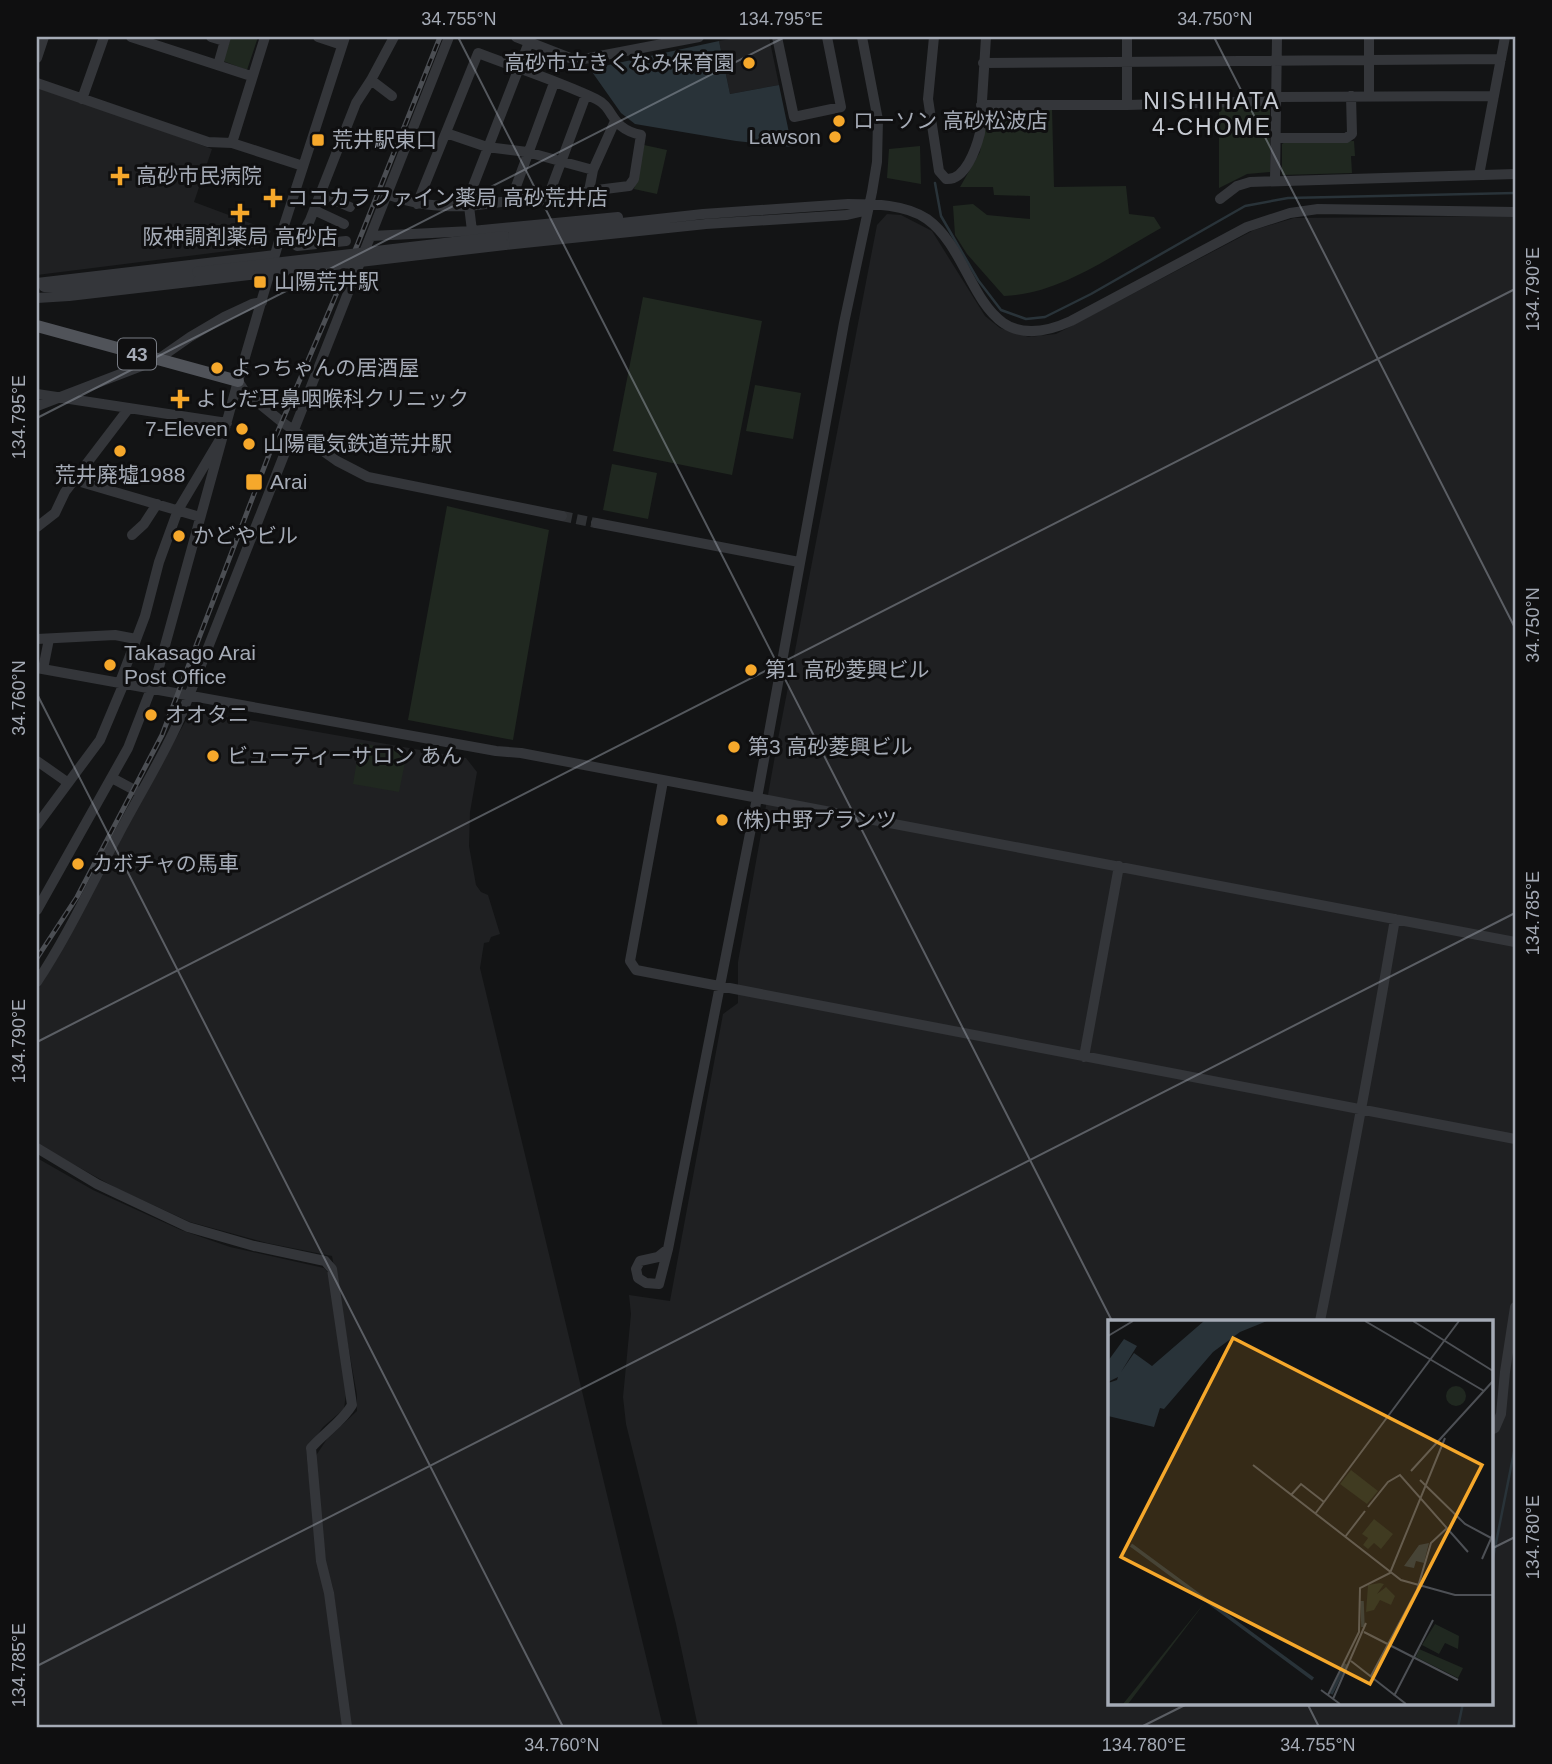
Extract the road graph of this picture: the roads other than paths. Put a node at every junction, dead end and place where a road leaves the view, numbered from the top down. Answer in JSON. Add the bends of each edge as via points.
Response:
{"nodes":[{"id":1,"x":44,"y":37,"type":"edge"},
{"id":2,"x":104,"y":37,"type":"edge"},
{"id":3,"x":131,"y":37,"type":"edge"},
{"id":4,"x":211,"y":37,"type":"edge"},
{"id":5,"x":265,"y":37,"type":"edge"},
{"id":6,"x":318,"y":37,"type":"edge"},
{"id":7,"x":394,"y":37,"type":"edge"},
{"id":8,"x":449,"y":37,"type":"edge"},
{"id":9,"x":516,"y":37,"type":"edge"},
{"id":10,"x":699,"y":37,"type":"edge"},
{"id":11,"x":777,"y":37,"type":"edge"},
{"id":12,"x":827,"y":37,"type":"edge"},
{"id":13,"x":862,"y":37,"type":"edge"},
{"id":14,"x":934,"y":37,"type":"edge"},
{"id":15,"x":986,"y":37,"type":"edge"},
{"id":16,"x":1127,"y":37,"type":"edge"},
{"id":17,"x":1277,"y":37,"type":"edge"},
{"id":18,"x":1369,"y":37,"type":"edge"},
{"id":19,"x":1505,"y":37,"type":"edge"},
{"id":20,"x":225,"y":39,"type":"edge"},
{"id":21,"x":344,"y":41,"type":"edge"},
{"id":22,"x":529,"y":42,"type":"junction"},
{"id":23,"x":37,"y":58,"type":"edge"},
{"id":24,"x":1369,"y":58,"type":"junction"},
{"id":25,"x":1277,"y":59,"type":"junction"},
{"id":26,"x":1501,"y":59,"type":"junction"},
{"id":27,"x":983,"y":63,"type":"junction"},
{"id":28,"x":1127,"y":63,"type":"junction"},
{"id":29,"x":218,"y":65,"type":"junction"},
{"id":30,"x":519,"y":69,"type":"junction"},
{"id":31,"x":251,"y":76,"type":"junction"},
{"id":32,"x":371,"y":80,"type":"junction"},
{"id":33,"x":37,"y":83,"type":"edge"},
{"id":34,"x":554,"y":83,"type":"junction"},
{"id":35,"x":586,"y":95,"type":"junction"},
{"id":36,"x":1369,"y":95,"type":"junction"},
{"id":37,"x":1351,"y":96,"type":"junction"},
{"id":38,"x":1494,"y":96,"type":"junction"},
{"id":39,"x":391,"y":98,"type":"dead end"},
{"id":40,"x":82,"y":99,"type":"junction"},
{"id":41,"x":1276,"y":99,"type":"junction"},
{"id":42,"x":981,"y":105,"type":"junction"},
{"id":43,"x":1127,"y":105,"type":"junction"},
{"id":44,"x":615,"y":121,"type":"junction"},
{"id":45,"x":446,"y":133,"type":"junction"},
{"id":46,"x":1276,"y":138,"type":"junction"},
{"id":47,"x":232,"y":143,"type":"junction"},
{"id":48,"x":487,"y":147,"type":"junction"},
{"id":49,"x":527,"y":152,"type":"junction"},
{"id":50,"x":560,"y":161,"type":"junction"},
{"id":51,"x":303,"y":166,"type":"junction"},
{"id":52,"x":593,"y":170,"type":"junction"},
{"id":53,"x":1515,"y":173,"type":"edge"},
{"id":54,"x":1479,"y":174,"type":"junction"},
{"id":55,"x":1275,"y":180,"type":"junction"},
{"id":56,"x":589,"y":191,"type":"junction"},
{"id":57,"x":320,"y":194,"type":"junction"},
{"id":58,"x":387,"y":194,"type":"junction"},
{"id":59,"x":548,"y":197,"type":"junction"},
{"id":60,"x":1220,"y":199,"type":"dead end"},
{"id":61,"x":510,"y":200,"type":"junction"},
{"id":62,"x":417,"y":204,"type":"junction"},
{"id":63,"x":870,"y":204,"type":"junction"},
{"id":64,"x":469,"y":206,"type":"junction"},
{"id":65,"x":349,"y":207,"type":"dead end"},
{"id":66,"x":314,"y":210,"type":"junction"},
{"id":67,"x":1515,"y":212,"type":"edge"},
{"id":68,"x":703,"y":214,"type":"junction"},
{"id":69,"x":344,"y":224,"type":"dead end"},
{"id":70,"x":472,"y":231,"type":"junction"},
{"id":71,"x":371,"y":236,"type":"junction"},
{"id":72,"x":505,"y":240,"type":"junction"},
{"id":73,"x":279,"y":241,"type":"junction"},
{"id":74,"x":346,"y":242,"type":"dead end"},
{"id":75,"x":293,"y":243,"type":"junction"},
{"id":76,"x":275,"y":255,"type":"junction"},
{"id":77,"x":198,"y":276,"type":"junction"},
{"id":78,"x":37,"y":285,"type":"edge"},
{"id":79,"x":37,"y":298,"type":"edge"},
{"id":80,"x":262,"y":302,"type":"junction"},
{"id":81,"x":37,"y":326,"type":"edge"},
{"id":82,"x":157,"y":360,"type":"junction"},
{"id":83,"x":238,"y":382,"type":"junction"},
{"id":84,"x":37,"y":394,"type":"edge"},
{"id":85,"x":60,"y":397,"type":"junction"},
{"id":86,"x":37,"y":406,"type":"edge"},
{"id":87,"x":129,"y":408,"type":"junction"},
{"id":88,"x":227,"y":423,"type":"junction"},
{"id":89,"x":294,"y":430,"type":"junction"},
{"id":90,"x":224,"y":435,"type":"junction"},
{"id":91,"x":74,"y":480,"type":"junction"},
{"id":92,"x":157,"y":504,"type":"junction"},
{"id":93,"x":178,"y":510,"type":"junction"},
{"id":94,"x":562,"y":516,"type":"tunnel mouth"},
{"id":95,"x":200,"y":517,"type":"junction"},
{"id":96,"x":596,"y":523,"type":"tunnel mouth"},
{"id":97,"x":37,"y":527,"type":"edge"},
{"id":98,"x":132,"y":535,"type":"dead end"},
{"id":99,"x":799,"y":562,"type":"junction"},
{"id":100,"x":37,"y":639,"type":"edge"},
{"id":101,"x":49,"y":639,"type":"junction"},
{"id":102,"x":136,"y":639,"type":"junction"},
{"id":103,"x":40,"y":668,"type":"edge"},
{"id":104,"x":122,"y":683,"type":"junction"},
{"id":105,"x":151,"y":687,"type":"junction"},
{"id":106,"x":189,"y":695,"type":"junction"},
{"id":107,"x":37,"y":761,"type":"edge"},
{"id":108,"x":112,"y":778,"type":"junction"},
{"id":109,"x":663,"y":781,"type":"junction"},
{"id":110,"x":67,"y":782,"type":"junction"},
{"id":111,"x":140,"y":793,"type":"junction"},
{"id":112,"x":757,"y":798,"type":"junction"},
{"id":113,"x":37,"y":825,"type":"edge"},
{"id":114,"x":1119,"y":866,"type":"junction"},
{"id":115,"x":37,"y":910,"type":"edge"},
{"id":116,"x":1395,"y":919,"type":"junction"},
{"id":117,"x":1515,"y":942,"type":"edge"},
{"id":118,"x":37,"y":982,"type":"edge"},
{"id":119,"x":719,"y":986,"type":"junction"},
{"id":120,"x":1084,"y":1057,"type":"junction"},
{"id":121,"x":1362,"y":1109,"type":"junction"},
{"id":122,"x":1515,"y":1139,"type":"edge"},
{"id":123,"x":37,"y":1148,"type":"edge"},
{"id":124,"x":668,"y":1249,"type":"junction"},
{"id":125,"x":1515,"y":1307,"type":"edge"},
{"id":126,"x":1320,"y":1320,"type":"edge"},
{"id":127,"x":1492,"y":1430,"type":"edge"},
{"id":128,"x":347,"y":1727,"type":"edge"}],
"edges":[{"from":1,"to":23,"type":"street"},
{"from":2,"to":40,"type":"street"},
{"from":3,"to":29,"type":"street"},
{"from":4,"to":20,"type":"street"},
{"from":5,"to":31,"type":"street"},
{"from":6,"to":21,"type":"street"},
{"from":7,"to":32,"type":"street"},
{"from":8,"to":58,"type":"street"},
{"from":9,"to":22,"type":"street"},
{"from":10,"to":22,"type":"street","via":[[584,59]]},
{"from":11,"to":12,"type":"street","via":[[794,117],[841,107]]},
{"from":13,"to":63,"type":"street","via":[[878,120]]},
{"from":14,"to":42,"type":"street","via":[[928,99],[939,171],[946,179],[959,176],[977,146]]},
{"from":15,"to":27,"type":"street"},
{"from":16,"to":28,"type":"street"},
{"from":17,"to":25,"type":"street"},
{"from":18,"to":24,"type":"street"},
{"from":19,"to":26,"type":"street"},
{"from":20,"to":29,"type":"street"},
{"from":21,"to":51,"type":"street"},
{"from":22,"to":30,"type":"street"},
{"from":24,"to":25,"type":"street"},
{"from":24,"to":26,"type":"street"},
{"from":24,"to":36,"type":"street"},
{"from":25,"to":28,"type":"street"},
{"from":25,"to":41,"type":"street"},
{"from":26,"to":38,"type":"street"},
{"from":27,"to":28,"type":"street"},
{"from":27,"to":42,"type":"street"},
{"from":28,"to":43,"type":"street"},
{"from":29,"to":31,"type":"street"},
{"from":30,"to":34,"type":"street"},
{"from":30,"to":45,"type":"street","via":[[478,53]]},
{"from":30,"to":48,"type":"street"},
{"from":31,"to":47,"type":"street"},
{"from":32,"to":39,"type":"street"},
{"from":32,"to":57,"type":"street","via":[[355,103]]},
{"from":33,"to":40,"type":"street"},
{"from":34,"to":35,"type":"street"},
{"from":34,"to":49,"type":"street"},
{"from":35,"to":44,"type":"street","via":[[600,101]]},
{"from":35,"to":50,"type":"street"},
{"from":36,"to":37,"type":"street"},
{"from":36,"to":38,"type":"street"},
{"from":37,"to":41,"type":"street"},
{"from":37,"to":46,"type":"street","via":[[1352,134],[1346,138]]},
{"from":38,"to":54,"type":"street"},
{"from":40,"to":47,"type":"street","via":[[208,142]]},
{"from":41,"to":43,"type":"street"},
{"from":41,"to":46,"type":"street"},
{"from":42,"to":43,"type":"street"},
{"from":44,"to":52,"type":"street"},
{"from":44,"to":56,"type":"street","via":[[641,135],[634,179],[629,186]]},
{"from":45,"to":48,"type":"street"},
{"from":45,"to":62,"type":"street"},
{"from":46,"to":55,"type":"street"},
{"from":47,"to":51,"type":"street"},
{"from":48,"to":49,"type":"street"},
{"from":48,"to":64,"type":"street"},
{"from":49,"to":50,"type":"street"},
{"from":49,"to":61,"type":"street"},
{"from":50,"to":52,"type":"street"},
{"from":50,"to":59,"type":"street"},
{"from":51,"to":73,"type":"street"},
{"from":52,"to":56,"type":"street"},
{"from":53,"to":54,"type":"street"},
{"from":54,"to":55,"type":"street"},
{"from":55,"to":60,"type":"street","via":[[1237,186]]},
{"from":56,"to":59,"type":"street"},
{"from":57,"to":65,"type":"street"},
{"from":57,"to":66,"type":"street"},
{"from":58,"to":62,"type":"street"},
{"from":58,"to":71,"type":"street"},
{"from":59,"to":61,"type":"street"},
{"from":61,"to":64,"type":"street"},
{"from":62,"to":64,"type":"street"},
{"from":63,"to":67,"type":"street","via":[[905,209],[929,220],[940,230],[991,313],[1008,325],[1031,330],[1058,327],[1247,227],[1290,213],[1318,209]]},
{"from":63,"to":68,"type":"street"},
{"from":63,"to":72,"type":"street","via":[[847,215]]},
{"from":63,"to":99,"type":"street"},
{"from":64,"to":70,"type":"street"},
{"from":66,"to":69,"type":"street"},
{"from":66,"to":75,"type":"street","via":[[300,239]]},
{"from":68,"to":70,"type":"street","via":[[682,211]]},
{"from":68,"to":72,"type":"street"},
{"from":70,"to":71,"type":"street"},
{"from":71,"to":89,"type":"street"},
{"from":72,"to":77,"type":"street","bridge":true},
{"from":73,"to":75,"type":"street"},
{"from":73,"to":76,"type":"street"},
{"from":74,"to":75,"type":"street"},
{"from":76,"to":78,"type":"street"},
{"from":76,"to":80,"type":"street"},
{"from":77,"to":78,"type":"street","via":[[66,287]]},
{"from":77,"to":79,"type":"street"},
{"from":80,"to":82,"type":"street","via":[[223,317]]},
{"from":80,"to":83,"type":"street"},
{"from":81,"to":82,"type":"main road","number":"43"},
{"from":82,"to":83,"type":"main road","number":"43"},
{"from":82,"to":85,"type":"street"},
{"from":83,"to":88,"type":"street"},
{"from":83,"to":89,"type":"street"},
{"from":84,"to":85,"type":"street"},
{"from":85,"to":86,"type":"street"},
{"from":85,"to":87,"type":"street"},
{"from":87,"to":88,"type":"street"},
{"from":87,"to":91,"type":"street"},
{"from":88,"to":90,"type":"street"},
{"from":89,"to":94,"type":"street","via":[[368,477]]},
{"from":89,"to":106,"type":"street"},
{"from":90,"to":93,"type":"street"},
{"from":90,"to":95,"type":"street"},
{"from":91,"to":92,"type":"street"},
{"from":91,"to":97,"type":"street","via":[[55,513]]},
{"from":92,"to":93,"type":"street"},
{"from":92,"to":98,"type":"street"},
{"from":93,"to":95,"type":"street"},
{"from":93,"to":102,"type":"street"},
{"from":95,"to":105,"type":"street"},
{"from":96,"to":99,"type":"street"},
{"from":99,"to":112,"type":"street"},
{"from":100,"to":101,"type":"street"},
{"from":101,"to":102,"type":"street","via":[[115,635]]},
{"from":101,"to":103,"type":"street"},
{"from":102,"to":104,"type":"street"},
{"from":103,"to":104,"type":"street"},
{"from":104,"to":105,"type":"street"},
{"from":104,"to":110,"type":"street","via":[[100,740]]},
{"from":105,"to":106,"type":"street"},
{"from":105,"to":108,"type":"street"},
{"from":106,"to":109,"type":"street"},
{"from":106,"to":111,"type":"street","via":[[169,744]]},
{"from":107,"to":110,"type":"street"},
{"from":108,"to":111,"type":"street"},
{"from":108,"to":115,"type":"street"},
{"from":109,"to":112,"type":"street"},
{"from":109,"to":119,"type":"street","via":[[630,961],[636,970]]},
{"from":110,"to":113,"type":"street"},
{"from":111,"to":118,"type":"street"},
{"from":112,"to":114,"type":"street"},
{"from":112,"to":119,"type":"street"},
{"from":114,"to":116,"type":"street"},
{"from":114,"to":120,"type":"street"},
{"from":116,"to":117,"type":"street"},
{"from":116,"to":121,"type":"street"},
{"from":119,"to":120,"type":"street"},
{"from":119,"to":124,"type":"street"},
{"from":120,"to":121,"type":"street"},
{"from":121,"to":122,"type":"street"},
{"from":121,"to":126,"type":"street"},
{"from":123,"to":128,"type":"street","via":[[97,1184],[188,1227],[325,1261],[332,1269],[352,1405],[311,1448],[321,1561]]},
{"from":124,"to":124,"type":"street","via":[[660,1284],[639,1278],[636,1269],[640,1261]]},
{"from":125,"to":127,"type":"street","via":[[1501,1414]]}]}
